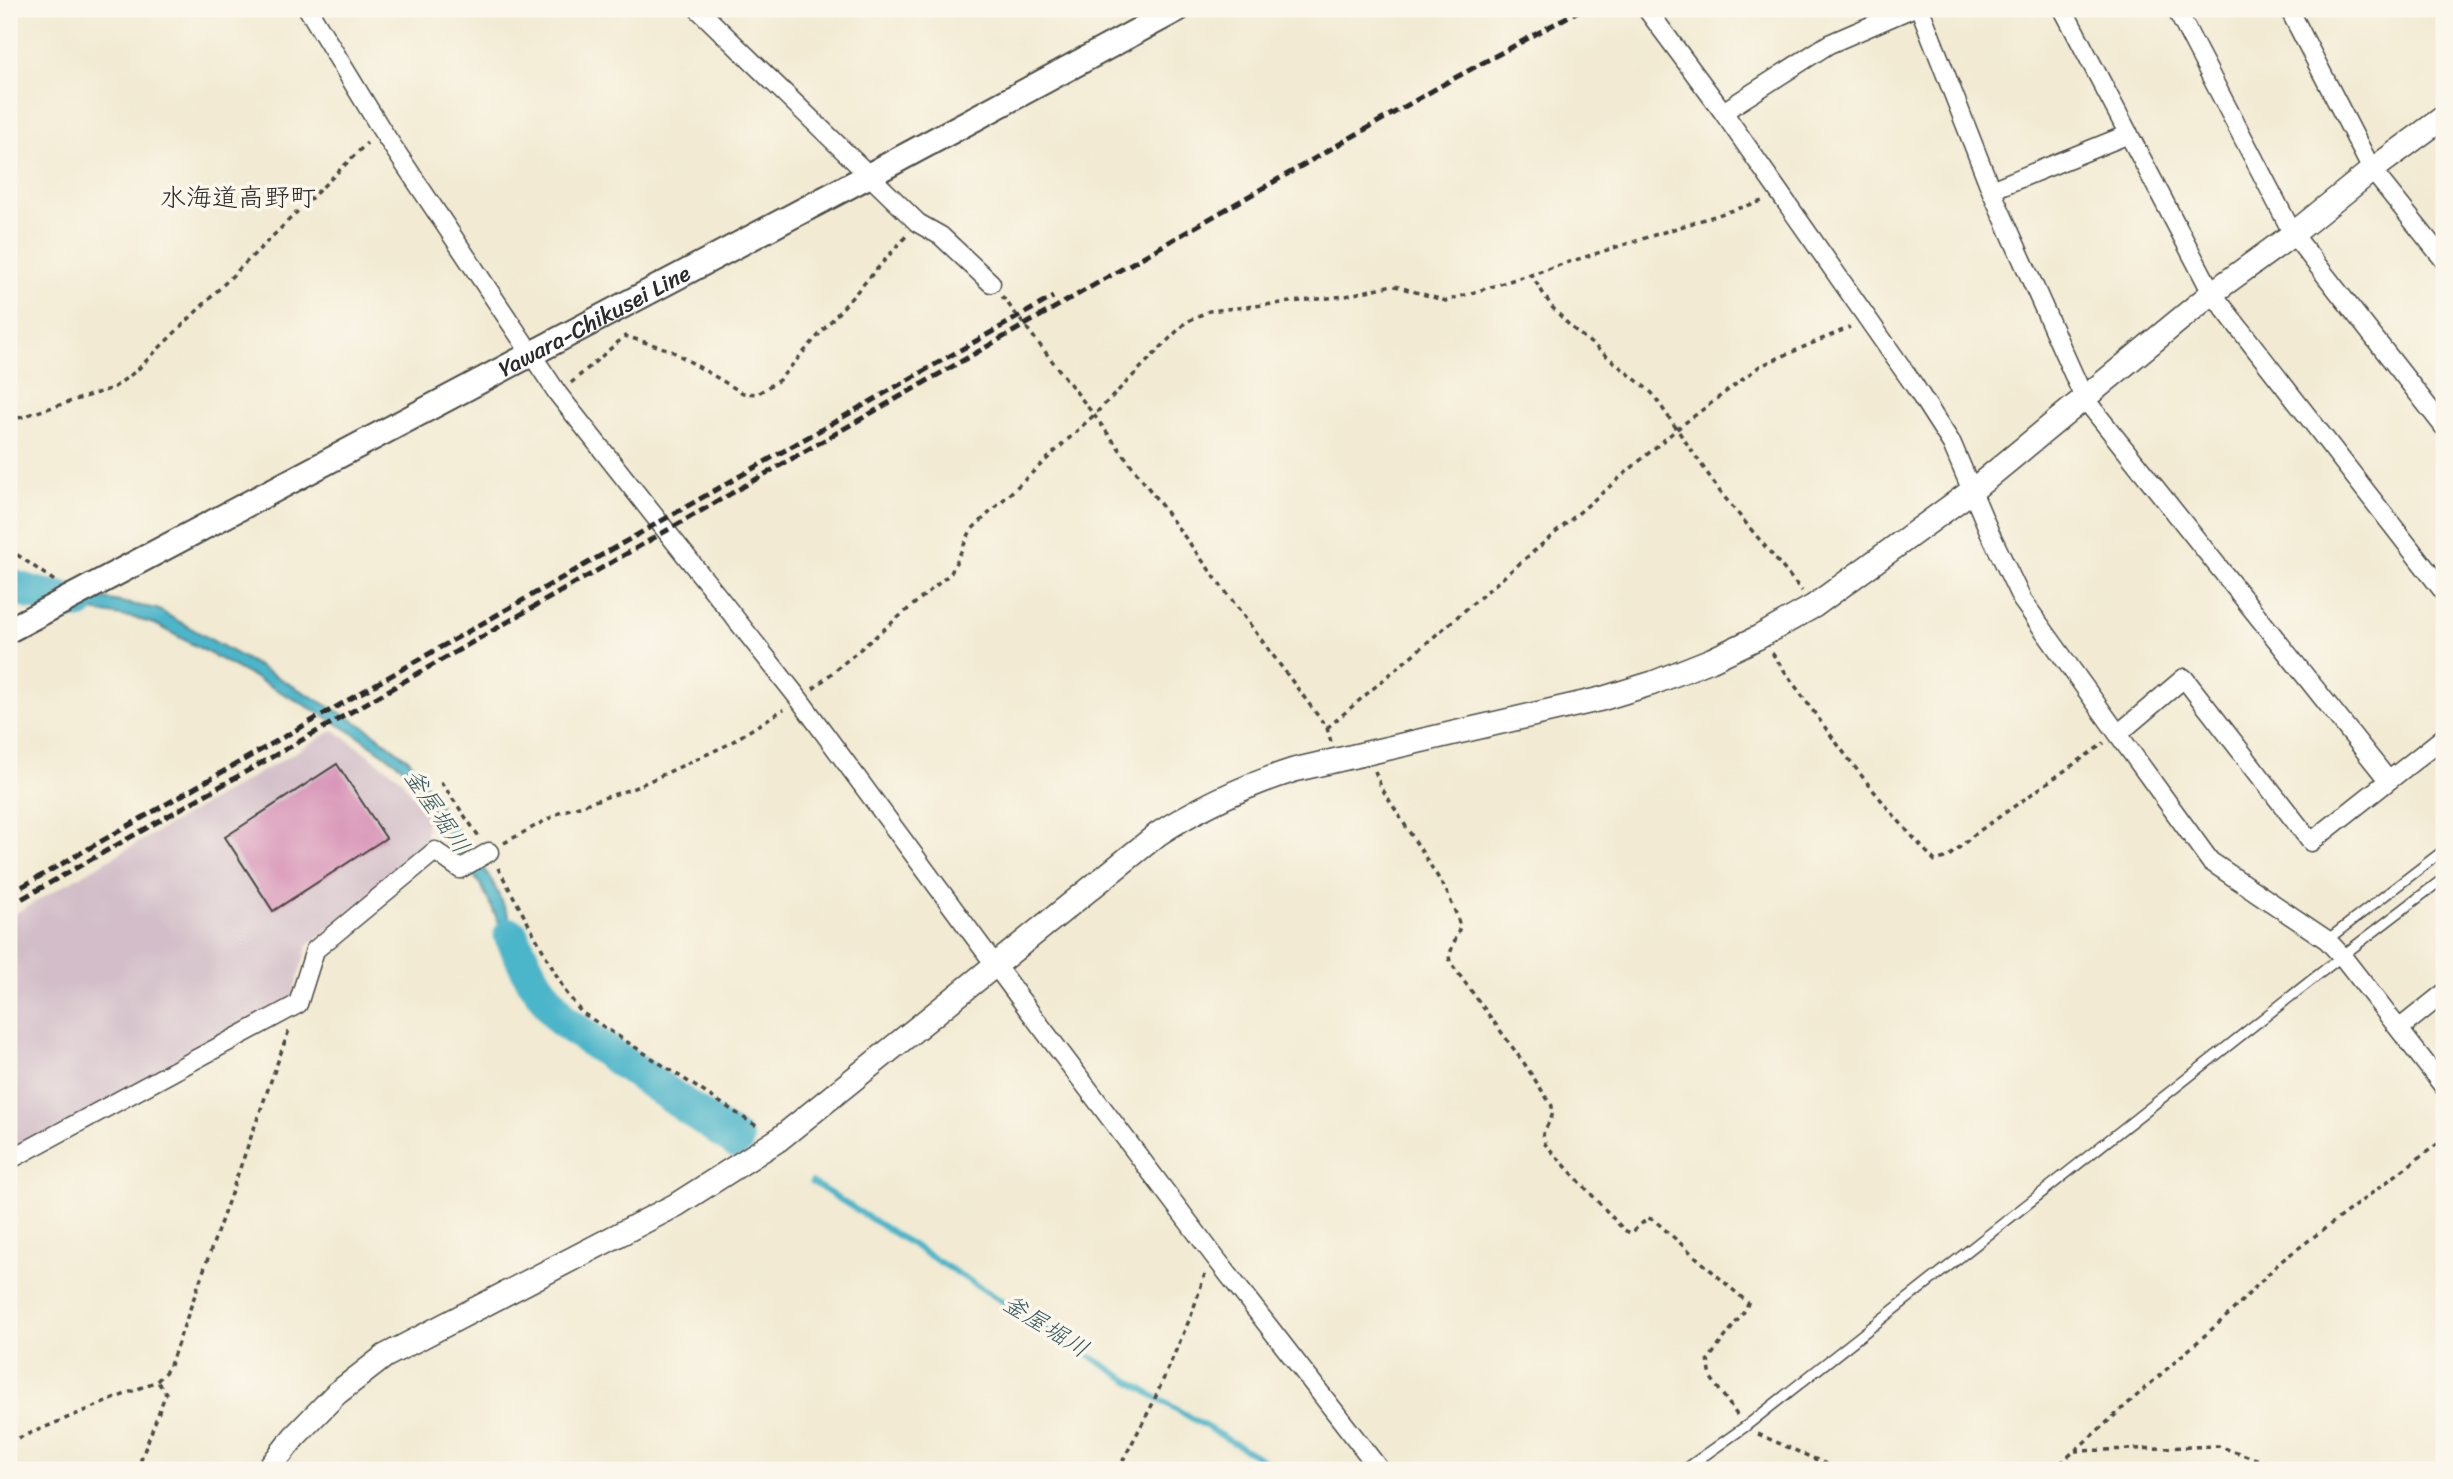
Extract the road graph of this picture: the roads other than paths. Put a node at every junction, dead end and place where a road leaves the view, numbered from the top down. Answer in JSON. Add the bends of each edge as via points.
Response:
{"nodes":[{"id":1,"x":308,"y":9,"type":"edge"},
{"id":2,"x":698,"y":9,"type":"edge"},
{"id":3,"x":1178,"y":9,"type":"edge"},
{"id":4,"x":1910,"y":9,"type":"edge"},
{"id":5,"x":1920,"y":9,"type":"edge"},
{"id":6,"x":2063,"y":9,"type":"edge"},
{"id":7,"x":2176,"y":9,"type":"edge"},
{"id":8,"x":2289,"y":9,"type":"edge"},
{"id":9,"x":1649,"y":10,"type":"edge"},
{"id":10,"x":1723,"y":112,"type":"junction"},
{"id":11,"x":2444,"y":117,"type":"edge"},
{"id":12,"x":2129,"y":134,"type":"junction"},
{"id":13,"x":2372,"y":170,"type":"junction"},
{"id":14,"x":868,"y":176,"type":"junction"},
{"id":15,"x":1991,"y":190,"type":"junction"},
{"id":16,"x":2293,"y":234,"type":"junction"},
{"id":17,"x":2444,"y":260,"type":"edge"},
{"id":18,"x":991,"y":284,"type":"road end"},
{"id":19,"x":2212,"y":293,"type":"junction"},
{"id":20,"x":532,"y":354,"type":"junction"},
{"id":21,"x":2084,"y":398,"type":"junction"},
{"id":22,"x":2444,"y":427,"type":"edge"},
{"id":23,"x":1973,"y":490,"type":"junction"},
{"id":24,"x":2444,"y":592,"type":"edge"},
{"id":25,"x":9,"y":630,"type":"edge"},
{"id":26,"x":2118,"y":734,"type":"junction"},
{"id":27,"x":2444,"y":737,"type":"edge"},
{"id":28,"x":2388,"y":780,"type":"junction"},
{"id":29,"x":2444,"y":850,"type":"edge"},
{"id":30,"x":489,"y":852,"type":"road end"},
{"id":31,"x":2444,"y":878,"type":"edge"},
{"id":32,"x":2327,"y":940,"type":"junction"},
{"id":33,"x":2342,"y":956,"type":"junction"},
{"id":34,"x":996,"y":965,"type":"junction"},
{"id":35,"x":2444,"y":993,"type":"edge"},
{"id":36,"x":2399,"y":1029,"type":"junction"},
{"id":37,"x":2444,"y":1087,"type":"edge"},
{"id":38,"x":9,"y":1160,"type":"edge"},
{"id":39,"x":268,"y":1470,"type":"edge"},
{"id":40,"x":1380,"y":1470,"type":"edge"},
{"id":41,"x":1684,"y":1470,"type":"edge"}],
"edges":[{"from":1,"to":20,"type":"street","via":[[381,129]]},
{"from":2,"to":14,"type":"street"},
{"from":3,"to":14,"type":"main road","name":"Yawara-Chikusei Line"},
{"from":4,"to":10,"type":"street","via":[[1829,44]]},
{"from":5,"to":15,"type":"street"},
{"from":6,"to":12,"type":"street"},
{"from":7,"to":16,"type":"street"},
{"from":8,"to":13,"type":"street"},
{"from":9,"to":10,"type":"street"},
{"from":10,"to":23,"type":"street","via":[[1952,444]]},
{"from":11,"to":13,"type":"street"},
{"from":12,"to":15,"type":"street"},
{"from":12,"to":19,"type":"street"},
{"from":13,"to":16,"type":"street"},
{"from":13,"to":17,"type":"street"},
{"from":14,"to":18,"type":"street"},
{"from":14,"to":20,"type":"main road","name":"Yawara-Chikusei Line"},
{"from":15,"to":21,"type":"street"},
{"from":16,"to":19,"type":"street"},
{"from":16,"to":22,"type":"street"},
{"from":19,"to":21,"type":"street"},
{"from":19,"to":24,"type":"street"},
{"from":20,"to":25,"type":"main road","name":"Yawara-Chikusei Line"},
{"from":20,"to":34,"type":"street","via":[[558,394],[799,699]]},
{"from":21,"to":23,"type":"street"},
{"from":21,"to":28,"type":"street"},
{"from":23,"to":26,"type":"street","via":[[2022,600]]},
{"from":23,"to":34,"type":"street","via":[[1814,606],[1665,678],[1601,699],[1294,769],[1249,784],[1158,834]]},
{"from":26,"to":28,"type":"street","via":[[2184,678],[2311,842]]},
{"from":26,"to":32,"type":"street","via":[[2210,861]]},
{"from":27,"to":28,"type":"street"},
{"from":29,"to":32,"type":"lane"},
{"from":30,"to":38,"type":"street","via":[[460,869],[435,851],[315,950],[298,1004]]},
{"from":31,"to":33,"type":"lane"},
{"from":32,"to":33,"type":"street"},
{"from":33,"to":36,"type":"street"},
{"from":33,"to":41,"type":"lane"},
{"from":34,"to":39,"type":"street","via":[[778,1140],[676,1205],[385,1356],[336,1394]]},
{"from":34,"to":40,"type":"street"},
{"from":35,"to":36,"type":"street"},
{"from":36,"to":37,"type":"street"}]}
